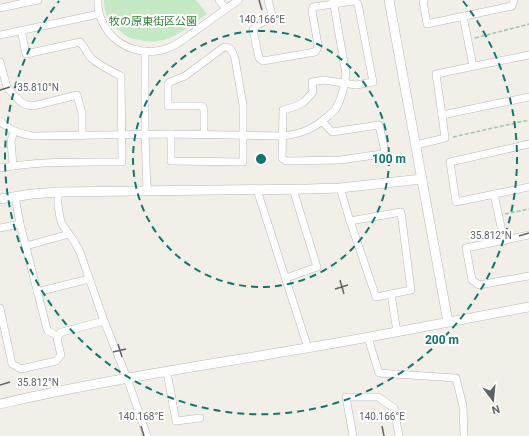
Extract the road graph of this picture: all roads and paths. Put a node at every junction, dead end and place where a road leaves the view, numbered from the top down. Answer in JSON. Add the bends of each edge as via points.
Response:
{"nodes":[{"id":1,"x":38,"y":0,"type":"edge"},
{"id":2,"x":98,"y":0,"type":"edge"},
{"id":3,"x":219,"y":0,"type":"edge"},
{"id":4,"x":239,"y":0,"type":"edge"},
{"id":5,"x":268,"y":0,"type":"edge"},
{"id":6,"x":389,"y":0,"type":"edge"},
{"id":7,"x":424,"y":0,"type":"edge"},
{"id":8,"x":514,"y":0,"type":"edge"},
{"id":9,"x":333,"y":2,"type":"edge"},
{"id":10,"x":0,"y":8,"type":"edge"},
{"id":11,"x":226,"y":9,"type":"junction"},
{"id":12,"x":99,"y":14,"type":"junction"},
{"id":13,"x":463,"y":16,"type":"junction"},
{"id":14,"x":529,"y":24,"type":"edge"},
{"id":15,"x":21,"y":30,"type":"junction"},
{"id":16,"x":0,"y":35,"type":"edge"},
{"id":17,"x":468,"y":40,"type":"junction"},
{"id":18,"x":145,"y":51,"type":"junction"},
{"id":19,"x":529,"y":55,"type":"edge"},
{"id":20,"x":0,"y":62,"type":"edge"},
{"id":21,"x":473,"y":66,"type":"junction"},
{"id":22,"x":344,"y":83,"type":"junction"},
{"id":23,"x":529,"y":97,"type":"edge"},
{"id":24,"x":442,"y":116,"type":"junction"},
{"id":25,"x":529,"y":120,"type":"edge"},
{"id":26,"x":0,"y":121,"type":"edge"},
{"id":27,"x":322,"y":121,"type":"junction"},
{"id":28,"x":14,"y":131,"type":"junction"},
{"id":29,"x":122,"y":134,"type":"junction"},
{"id":30,"x":145,"y":134,"type":"junction"},
{"id":31,"x":171,"y":134,"type":"junction"},
{"id":32,"x":204,"y":134,"type":"junction"},
{"id":33,"x":244,"y":135,"type":"junction"},
{"id":34,"x":82,"y":136,"type":"junction"},
{"id":35,"x":282,"y":136,"type":"junction"},
{"id":36,"x":445,"y":138,"type":"junction"},
{"id":37,"x":529,"y":144,"type":"edge"},
{"id":38,"x":416,"y":145,"type":"junction"},
{"id":39,"x":14,"y":166,"type":"junction"},
{"id":40,"x":0,"y":168,"type":"edge"},
{"id":41,"x":422,"y":179,"type":"junction"},
{"id":42,"x":340,"y":188,"type":"junction"},
{"id":43,"x":529,"y":188,"type":"edge"},
{"id":44,"x":293,"y":189,"type":"junction"},
{"id":45,"x":257,"y":190,"type":"junction"},
{"id":46,"x":147,"y":191,"type":"junction"},
{"id":47,"x":58,"y":192,"type":"junction"},
{"id":48,"x":494,"y":194,"type":"junction"},
{"id":49,"x":15,"y":196,"type":"junction"},
{"id":50,"x":0,"y":198,"type":"edge"},
{"id":51,"x":529,"y":208,"type":"edge"},
{"id":52,"x":499,"y":215,"type":"junction"},
{"id":53,"x":350,"y":222,"type":"junction"},
{"id":54,"x":20,"y":224,"type":"junction"},
{"id":55,"x":0,"y":228,"type":"edge"},
{"id":56,"x":69,"y":234,"type":"junction"},
{"id":57,"x":529,"y":235,"type":"edge"},
{"id":58,"x":504,"y":241,"type":"junction"},
{"id":59,"x":26,"y":246,"type":"junction"},
{"id":60,"x":529,"y":276,"type":"edge"},
{"id":61,"x":286,"y":278,"type":"junction"},
{"id":62,"x":89,"y":279,"type":"junction"},
{"id":63,"x":37,"y":292,"type":"junction"},
{"id":64,"x":391,"y":294,"type":"junction"},
{"id":65,"x":529,"y":307,"type":"edge"},
{"id":66,"x":0,"y":308,"type":"edge"},
{"id":67,"x":104,"y":321,"type":"junction"},
{"id":68,"x":448,"y":322,"type":"junction"},
{"id":69,"x":397,"y":332,"type":"junction"},
{"id":70,"x":58,"y":336,"type":"junction"},
{"id":71,"x":368,"y":338,"type":"junction"},
{"id":72,"x":308,"y":348,"type":"junction"},
{"id":73,"x":167,"y":372,"type":"junction"},
{"id":74,"x":126,"y":378,"type":"junction"},
{"id":75,"x":0,"y":404,"type":"edge"},
{"id":76,"x":200,"y":418,"type":"dead end"},
{"id":77,"x":147,"y":436,"type":"edge"},
{"id":78,"x":353,"y":436,"type":"edge"},
{"id":79,"x":399,"y":436,"type":"edge"},
{"id":80,"x":464,"y":436,"type":"edge"}],
"edges":[{"from":1,"to":10,"type":"street"},
{"from":2,"to":12,"type":"street"},
{"from":3,"to":11,"type":"street"},
{"from":4,"to":11,"type":"street"},
{"from":5,"to":9,"type":"street","via":[[273,18],[253,30],[259,58],[263,61],[315,52],[318,45],[312,11],[314,7]]},
{"from":6,"to":38,"type":"street"},
{"from":7,"to":13,"type":"street","via":[[427,24]]},
{"from":8,"to":13,"type":"street","via":[[512,6]]},
{"from":9,"to":22,"type":"street","via":[[346,74]]},
{"from":9,"to":22,"type":"street","via":[[354,0],[358,4],[373,82],[356,85]]},
{"from":11,"to":18,"type":"street","via":[[174,46],[161,51]]},
{"from":12,"to":15,"type":"street"},
{"from":12,"to":18,"type":"street","via":[[105,28],[116,40],[128,48]]},
{"from":13,"to":17,"type":"street"},
{"from":14,"to":17,"type":"path"},
{"from":15,"to":16,"type":"street"},
{"from":15,"to":29,"type":"street","via":[[26,54],[80,42],[98,63],[122,76]]},
{"from":17,"to":21,"type":"street"},
{"from":18,"to":30,"type":"street"},
{"from":19,"to":21,"type":"street"},
{"from":20,"to":34,"type":"street","via":[[8,87],[15,97],[27,105],[33,106],[77,95],[82,113]]},
{"from":21,"to":24,"type":"street","via":[[436,74]]},
{"from":22,"to":27,"type":"street","via":[[334,110]]},
{"from":22,"to":35,"type":"street","via":[[323,80],[312,82],[313,92],[304,102],[283,110]]},
{"from":23,"to":24,"type":"street"},
{"from":24,"to":36,"type":"street"},
{"from":25,"to":36,"type":"path"},
{"from":26,"to":28,"type":"street"},
{"from":27,"to":35,"type":"street","via":[[303,132]]},
{"from":27,"to":35,"type":"street","via":[[332,132],[379,125],[385,151],[382,154],[340,160],[286,161],[282,158]]},
{"from":28,"to":34,"type":"street","via":[[32,136]]},
{"from":28,"to":39,"type":"street","via":[[11,141]]},
{"from":29,"to":30,"type":"street"},
{"from":29,"to":34,"type":"street"},
{"from":29,"to":39,"type":"street","via":[[122,162],[61,162]]},
{"from":30,"to":31,"type":"street"},
{"from":30,"to":46,"type":"street"},
{"from":31,"to":32,"type":"street"},
{"from":31,"to":33,"type":"street","via":[[171,161],[243,162]]},
{"from":32,"to":33,"type":"street"},
{"from":32,"to":33,"type":"street","via":[[203,107],[168,106],[168,84],[185,76],[227,46],[235,59],[243,105]]},
{"from":33,"to":35,"type":"street"},
{"from":36,"to":38,"type":"street"},
{"from":37,"to":48,"type":"street","via":[[450,162],[456,202]]},
{"from":38,"to":41,"type":"street"},
{"from":39,"to":40,"type":"street"},
{"from":41,"to":42,"type":"street"},
{"from":41,"to":68,"type":"street"},
{"from":42,"to":44,"type":"street"},
{"from":42,"to":53,"type":"street"},
{"from":43,"to":48,"type":"street"},
{"from":44,"to":45,"type":"street"},
{"from":44,"to":61,"type":"street","via":[[317,267]]},
{"from":45,"to":46,"type":"street"},
{"from":45,"to":61,"type":"street"},
{"from":46,"to":47,"type":"street"},
{"from":47,"to":49,"type":"street"},
{"from":47,"to":56,"type":"street","via":[[60,218]]},
{"from":48,"to":52,"type":"street"},
{"from":49,"to":50,"type":"street"},
{"from":49,"to":54,"type":"street"},
{"from":51,"to":52,"type":"path"},
{"from":52,"to":58,"type":"street"},
{"from":53,"to":64,"type":"street","via":[[376,297]]},
{"from":53,"to":64,"type":"street","via":[[401,212],[411,290]]},
{"from":54,"to":55,"type":"street"},
{"from":54,"to":59,"type":"street"},
{"from":56,"to":59,"type":"street"},
{"from":56,"to":62,"type":"street","via":[[80,252]]},
{"from":57,"to":58,"type":"street"},
{"from":58,"to":60,"type":"street","via":[[466,248],[472,280],[480,285]]},
{"from":59,"to":63,"type":"street"},
{"from":61,"to":72,"type":"street"},
{"from":62,"to":63,"type":"street"},
{"from":62,"to":67,"type":"street"},
{"from":63,"to":70,"type":"street","via":[[47,329]]},
{"from":64,"to":69,"type":"street"},
{"from":65,"to":68,"type":"street"},
{"from":66,"to":70,"type":"street","via":[[12,364],[21,369],[56,361],[61,355]]},
{"from":67,"to":70,"type":"street","via":[[62,332]]},
{"from":67,"to":74,"type":"street"},
{"from":68,"to":69,"type":"street"},
{"from":69,"to":71,"type":"street"},
{"from":71,"to":72,"type":"street"},
{"from":71,"to":80,"type":"street","via":[[379,373],[456,378],[463,406]]},
{"from":72,"to":73,"type":"street"},
{"from":73,"to":74,"type":"street"},
{"from":73,"to":76,"type":"street","via":[[176,421]]},
{"from":74,"to":75,"type":"street"},
{"from":74,"to":77,"type":"street"},
{"from":78,"to":79,"type":"street","via":[[346,396],[378,397],[394,408]]}]}
